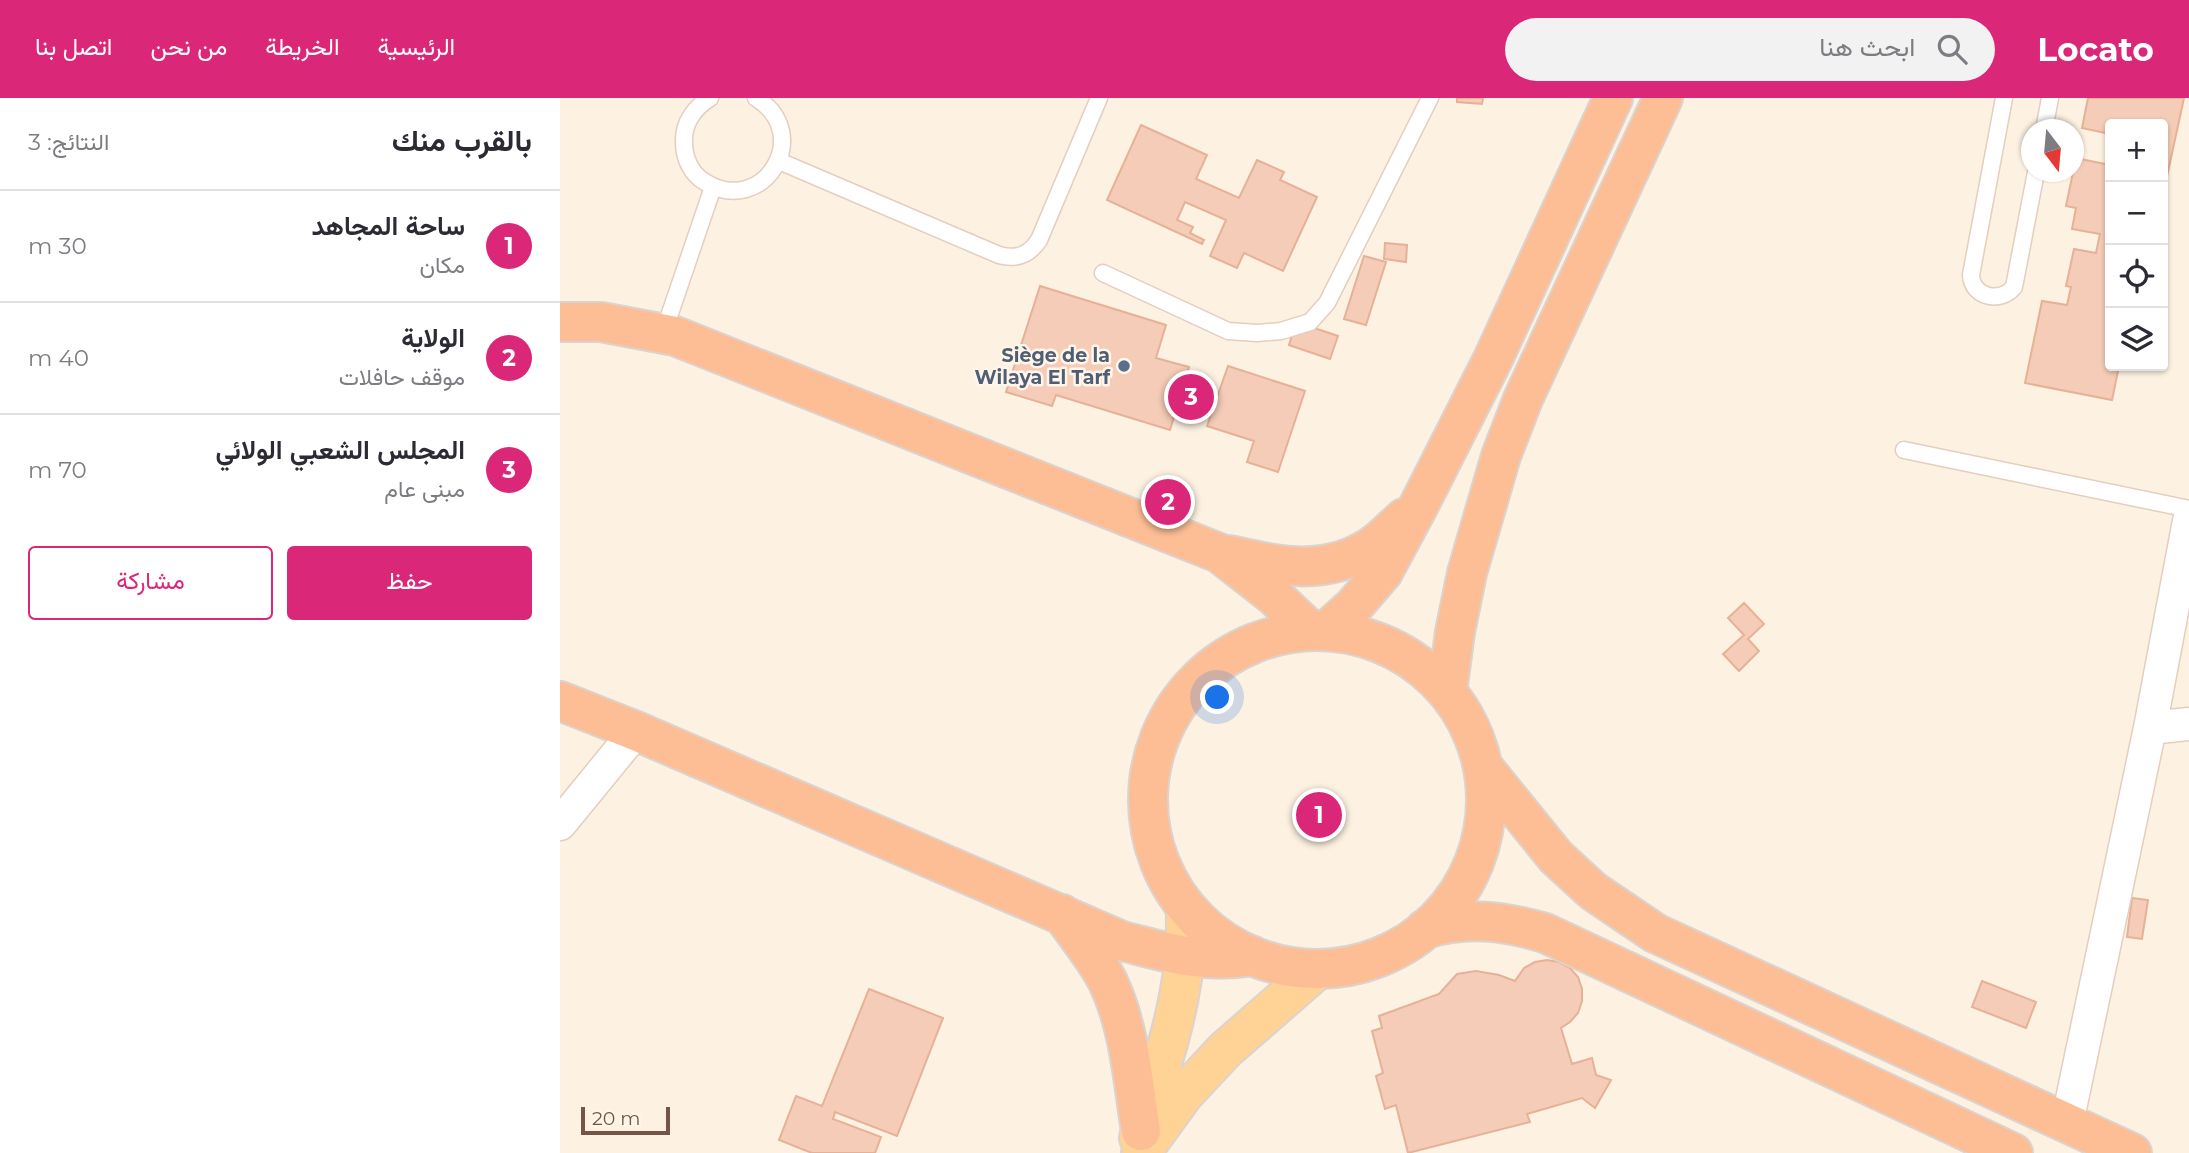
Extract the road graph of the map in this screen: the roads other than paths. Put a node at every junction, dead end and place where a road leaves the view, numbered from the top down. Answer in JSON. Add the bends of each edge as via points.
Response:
{"nodes":[{"id":1,"x":710,"y":98,"type":"edge"},
{"id":2,"x":756,"y":98,"type":"edge"},
{"id":3,"x":1100,"y":98,"type":"edge"},
{"id":4,"x":1430,"y":98,"type":"edge"},
{"id":5,"x":1614,"y":98,"type":"edge"},
{"id":6,"x":1663,"y":98,"type":"edge"},
{"id":7,"x":2004,"y":98,"type":"edge"},
{"id":8,"x":2050,"y":98,"type":"edge"},
{"id":9,"x":694,"y":104,"type":"edge"},
{"id":10,"x":2046,"y":119,"type":"edge"},
{"id":11,"x":779,"y":161,"type":"junction"},
{"id":12,"x":2034,"y":182,"type":"edge"},
{"id":13,"x":713,"y":187,"type":"junction"},
{"id":14,"x":1103,"y":273,"type":"dead end"},
{"id":15,"x":560,"y":322,"type":"edge"},
{"id":16,"x":663,"y":334,"type":"junction"},
{"id":17,"x":1904,"y":450,"type":"dead end"},
{"id":18,"x":1419,"y":505,"type":"junction"},
{"id":19,"x":2189,"y":509,"type":"edge"},
{"id":20,"x":2189,"y":521,"type":"edge"},
{"id":21,"x":1219,"y":553,"type":"junction"},
{"id":22,"x":1318,"y":631,"type":"junction"},
{"id":23,"x":1447,"y":692,"type":"junction"},
{"id":24,"x":560,"y":701,"type":"edge"},
{"id":25,"x":2189,"y":724,"type":"edge"},
{"id":26,"x":2150,"y":728,"type":"junction"},
{"id":27,"x":636,"y":731,"type":"junction"},
{"id":28,"x":1483,"y":767,"type":"junction"},
{"id":29,"x":560,"y":824,"type":"edge"},
{"id":30,"x":1186,"y":907,"type":"junction"},
{"id":31,"x":1062,"y":914,"type":"junction"},
{"id":32,"x":1425,"y":929,"type":"junction"},
{"id":33,"x":1253,"y":956,"type":"junction"},
{"id":34,"x":1185,"y":957,"type":"junction"},
{"id":35,"x":1318,"y":969,"type":"junction"},
{"id":36,"x":2067,"y":1124,"type":"junction"},
{"id":37,"x":1139,"y":1146,"type":"edge"},
{"id":38,"x":2013,"y":1153,"type":"edge"},
{"id":39,"x":2132,"y":1153,"type":"edge"}],
"edges":[{"from":1,"to":9,"type":"lane"},
{"from":2,"to":11,"type":"lane","via":[[766,104],[781,131]]},
{"from":3,"to":11,"type":"lane","via":[[1039,240],[1032,249],[1012,258]]},
{"from":4,"to":14,"type":"lane","via":[[1327,303],[1310,322],[1280,331],[1228,331]]},
{"from":5,"to":18,"type":"highway","via":[[1493,359]]},
{"from":6,"to":23,"type":"highway","via":[[1501,456],[1467,573]]},
{"from":7,"to":12,"type":"lane","via":[[1971,275],[1982,294],[1997,298],[2014,287]]},
{"from":8,"to":10,"type":"lane"},
{"from":9,"to":13,"type":"lane","via":[[684,138],[685,153],[700,179]]},
{"from":11,"to":13,"type":"lane","via":[[751,187],[729,191]]},
{"from":13,"to":16,"type":"lane"},
{"from":15,"to":16,"type":"highway","via":[[601,322]]},
{"from":16,"to":21,"type":"highway"},
{"from":17,"to":19,"type":"lane"},
{"from":18,"to":21,"type":"highway","via":[[1372,546],[1324,566],[1295,568]]},
{"from":18,"to":22,"type":"highway","via":[[1376,581],[1353,607]]},
{"from":20,"to":26,"type":"street"},
{"from":21,"to":22,"type":"highway"},
{"from":22,"to":23,"type":"highway","via":[[1349,634],[1393,649]]},
{"from":22,"to":30,"type":"highway","via":[[1284,635],[1234,653],[1192,686],[1162,731],[1153,756],[1147,809],[1159,862]]},
{"from":23,"to":28,"type":"highway","via":[[1470,727]]},
{"from":24,"to":27,"type":"highway"},
{"from":25,"to":26,"type":"street"},
{"from":26,"to":36,"type":"street"},
{"from":27,"to":29,"type":"street"},
{"from":27,"to":31,"type":"highway"},
{"from":28,"to":32,"type":"highway","via":[[1485,812],[1476,856],[1455,896]]},
{"from":28,"to":36,"type":"highway","via":[[1556,857],[1593,891],[1655,933]]},
{"from":30,"to":33,"type":"highway","via":[[1216,936]]},
{"from":30,"to":34,"type":"main road"},
{"from":31,"to":34,"type":"highway","via":[[1122,941]]},
{"from":31,"to":37,"type":"highway","via":[[1107,980],[1119,1009],[1128,1044]]},
{"from":32,"to":35,"type":"highway","via":[[1386,954]]},
{"from":32,"to":38,"type":"highway","via":[[1476,920],[1511,923],[1545,933]]},
{"from":33,"to":34,"type":"highway"},
{"from":33,"to":35,"type":"highway"},
{"from":34,"to":37,"type":"main road","via":[[1176,1012]]},
{"from":35,"to":37,"type":"main road","via":[[1225,1050]]},
{"from":36,"to":39,"type":"highway"}]}
